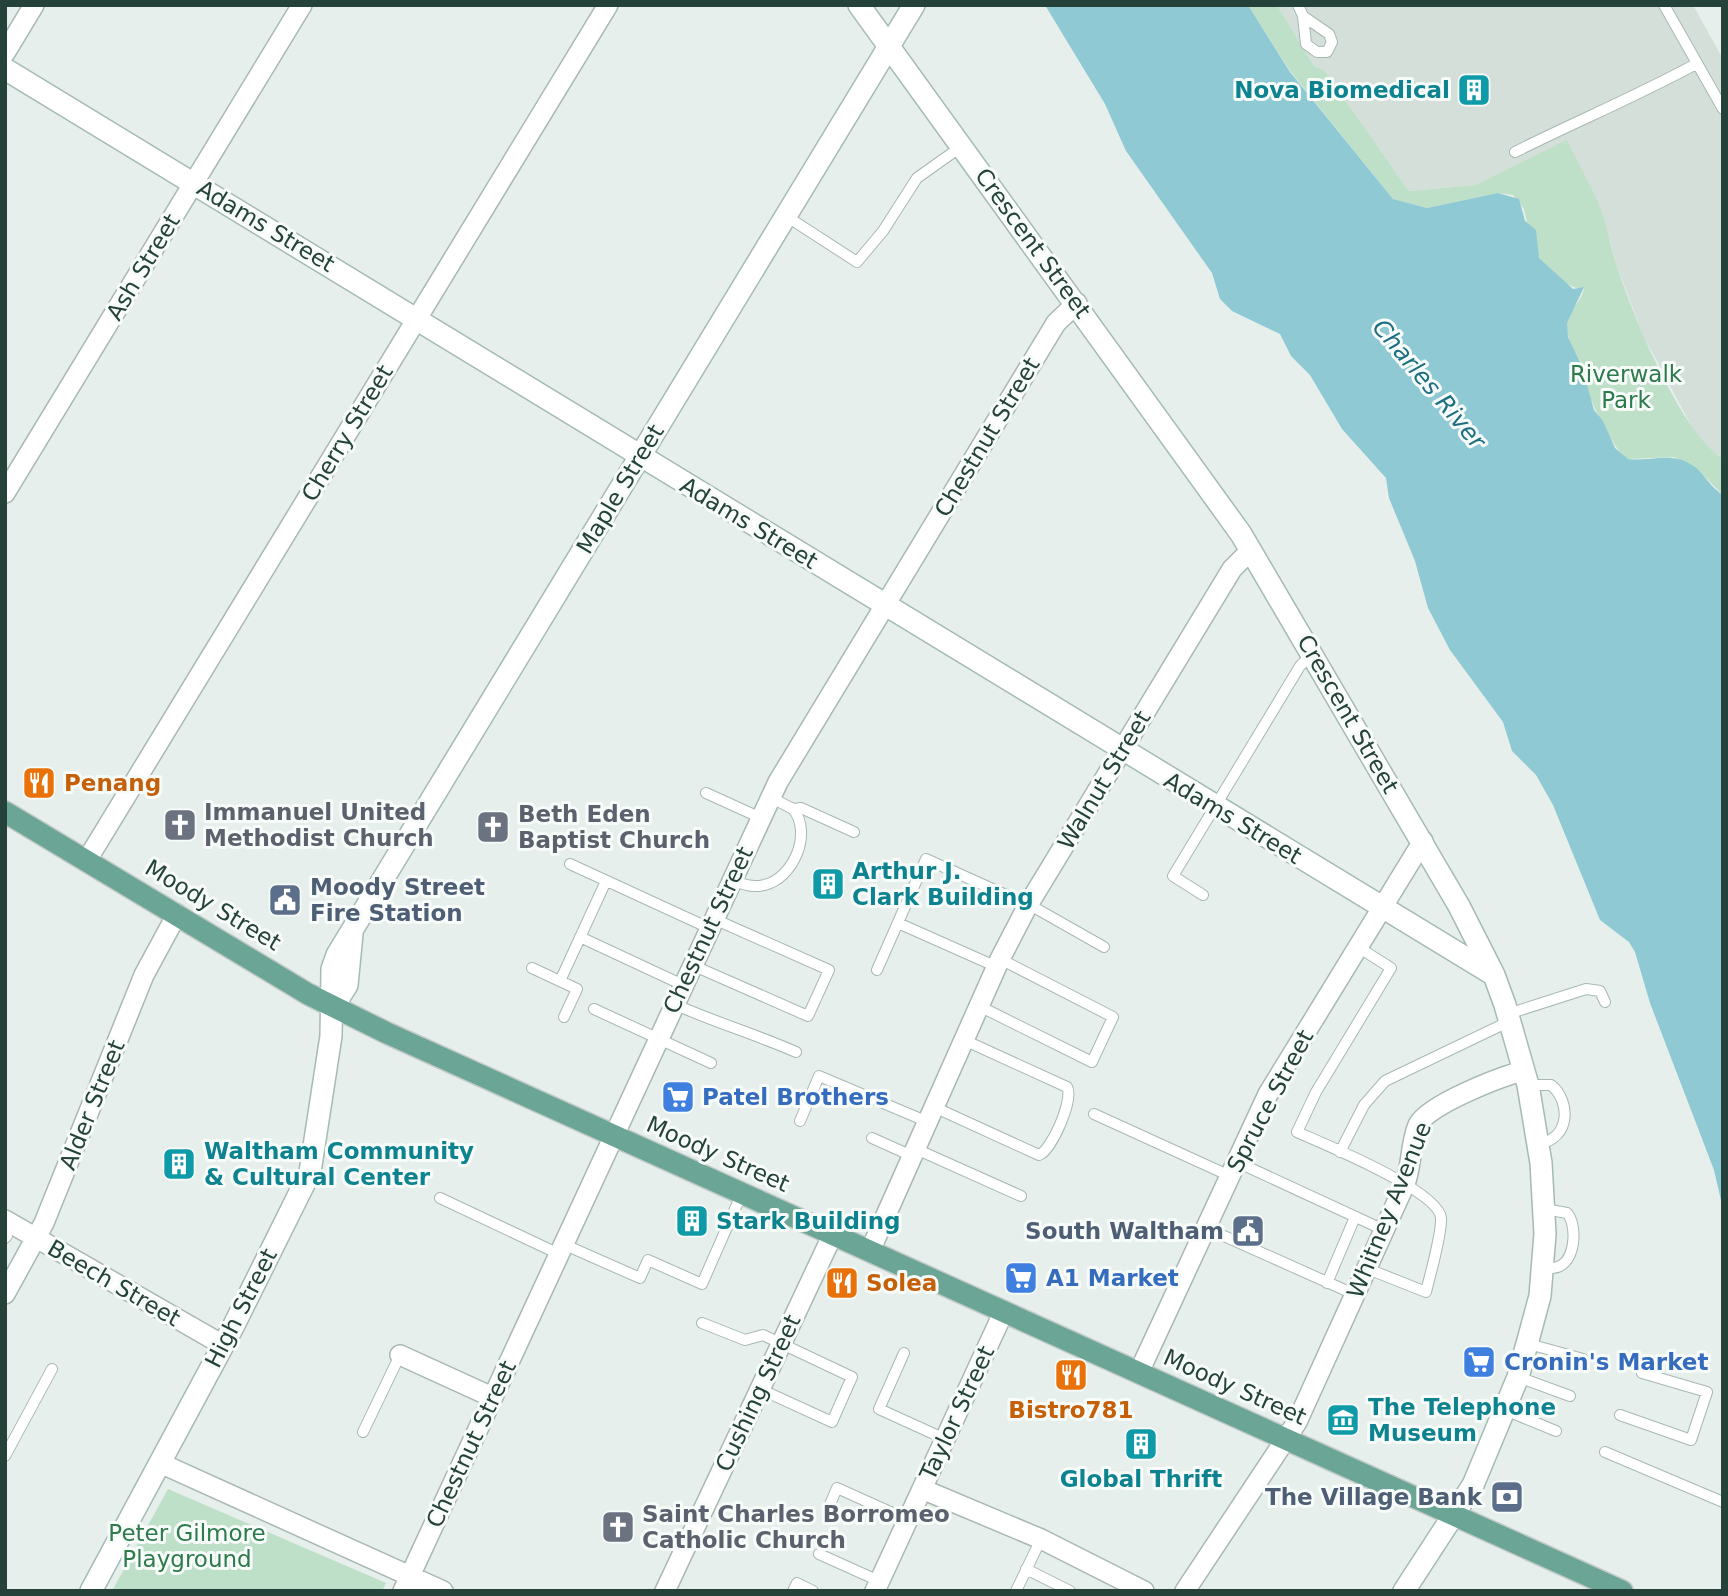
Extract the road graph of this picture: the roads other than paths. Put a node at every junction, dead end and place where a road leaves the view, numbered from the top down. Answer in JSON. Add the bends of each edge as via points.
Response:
{"nodes":[{"id":1,"x":34,"y":5,"type":"edge"},
{"id":2,"x":302,"y":5,"type":"edge"},
{"id":3,"x":608,"y":5,"type":"edge"},
{"id":4,"x":859,"y":5,"type":"edge"},
{"id":5,"x":915,"y":5,"type":"edge"},
{"id":6,"x":1298,"y":5,"type":"edge"},
{"id":7,"x":1664,"y":5,"type":"edge"},
{"id":8,"x":1303,"y":16,"type":"dead end"},
{"id":9,"x":889,"y":45,"type":"junction"},
{"id":10,"x":5,"y":53,"type":"edge"},
{"id":11,"x":1696,"y":64,"type":"junction"},
{"id":12,"x":5,"y":69,"type":"edge"},
{"id":13,"x":1723,"y":109,"type":"edge"},
{"id":14,"x":962,"y":145,"type":"junction"},
{"id":15,"x":1516,"y":152,"type":"dead end"},
{"id":16,"x":194,"y":183,"type":"junction"},
{"id":17,"x":786,"y":216,"type":"junction"},
{"id":18,"x":1077,"y":303,"type":"junction"},
{"id":19,"x":417,"y":319,"type":"junction"},
{"id":20,"x":640,"y":456,"type":"junction"},
{"id":21,"x":5,"y":493,"type":"edge"},
{"id":22,"x":1251,"y":550,"type":"junction"},
{"id":23,"x":885,"y":605,"type":"junction"},
{"id":24,"x":1313,"y":653,"type":"junction"},
{"id":25,"x":1122,"y":750,"type":"junction"},
{"id":26,"x":706,"y":793,"type":"dead end"},
{"id":27,"x":770,"y":797,"type":"junction"},
{"id":28,"x":1215,"y":806,"type":"junction"},
{"id":29,"x":793,"y":809,"type":"junction"},
{"id":30,"x":5,"y":812,"type":"edge"},
{"id":31,"x":761,"y":818,"type":"junction"},
{"id":32,"x":854,"y":832,"type":"dead end"},
{"id":33,"x":1423,"y":841,"type":"junction"},
{"id":34,"x":87,"y":860,"type":"junction"},
{"id":35,"x":570,"y":864,"type":"dead end"},
{"id":36,"x":732,"y":880,"type":"junction"},
{"id":37,"x":606,"y":881,"type":"junction"},
{"id":38,"x":1203,"y":895,"type":"dead end"},
{"id":39,"x":1028,"y":905,"type":"junction"},
{"id":40,"x":1382,"y":908,"type":"junction"},
{"id":41,"x":177,"y":914,"type":"junction"},
{"id":42,"x":711,"y":923,"type":"junction"},
{"id":43,"x":898,"y":923,"type":"junction"},
{"id":44,"x":580,"y":937,"type":"junction"},
{"id":45,"x":1104,"y":947,"type":"dead end"},
{"id":46,"x":1358,"y":947,"type":"junction"},
{"id":47,"x":998,"y":963,"type":"junction"},
{"id":48,"x":692,"y":965,"type":"junction"},
{"id":49,"x":532,"y":968,"type":"dead end"},
{"id":50,"x":877,"y":970,"type":"dead end"},
{"id":51,"x":1494,"y":975,"type":"junction"},
{"id":52,"x":560,"y":981,"type":"junction"},
{"id":53,"x":683,"y":985,"type":"junction"},
{"id":54,"x":1605,"y":1002,"type":"dead end"},
{"id":55,"x":674,"y":1004,"type":"junction"},
{"id":56,"x":979,"y":1006,"type":"junction"},
{"id":57,"x":333,"y":1007,"type":"junction"},
{"id":58,"x":594,"y":1009,"type":"dead end"},
{"id":59,"x":564,"y":1017,"type":"dead end"},
{"id":60,"x":1509,"y":1017,"type":"junction"},
{"id":61,"x":658,"y":1038,"type":"junction"},
{"id":62,"x":964,"y":1040,"type":"junction"},
{"id":63,"x":796,"y":1052,"type":"dead end"},
{"id":64,"x":711,"y":1063,"type":"dead end"},
{"id":65,"x":1526,"y":1078,"type":"junction"},
{"id":66,"x":931,"y":1114,"type":"junction"},
{"id":67,"x":1094,"y":1114,"type":"dead end"},
{"id":68,"x":800,"y":1121,"type":"dead end"},
{"id":69,"x":613,"y":1135,"type":"junction"},
{"id":70,"x":873,"y":1138,"type":"dead end"},
{"id":71,"x":1538,"y":1144,"type":"junction"},
{"id":72,"x":1340,"y":1152,"type":"junction"},
{"id":73,"x":914,"y":1153,"type":"junction"},
{"id":74,"x":1234,"y":1169,"type":"junction"},
{"id":75,"x":1405,"y":1184,"type":"junction"},
{"id":76,"x":743,"y":1193,"type":"junction"},
{"id":77,"x":1021,"y":1196,"type":"dead end"},
{"id":78,"x":440,"y":1198,"type":"dead end"},
{"id":79,"x":1355,"y":1217,"type":"junction"},
{"id":80,"x":1206,"y":1228,"type":"junction"},
{"id":81,"x":1384,"y":1230,"type":"junction"},
{"id":82,"x":6,"y":1231,"type":"edge"},
{"id":83,"x":833,"y":1234,"type":"junction"},
{"id":84,"x":36,"y":1237,"type":"junction"},
{"id":85,"x":561,"y":1249,"type":"junction"},
{"id":86,"x":870,"y":1251,"type":"junction"},
{"id":87,"x":1367,"y":1269,"type":"junction"},
{"id":88,"x":1327,"y":1283,"type":"junction"},
{"id":89,"x":5,"y":1294,"type":"edge"},
{"id":90,"x":1356,"y":1296,"type":"junction"},
{"id":91,"x":1004,"y":1311,"type":"junction"},
{"id":92,"x":702,"y":1323,"type":"dead end"},
{"id":93,"x":781,"y":1344,"type":"junction"},
{"id":94,"x":1529,"y":1344,"type":"junction"},
{"id":95,"x":223,"y":1345,"type":"junction"},
{"id":96,"x":904,"y":1353,"type":"dead end"},
{"id":97,"x":400,"y":1355,"type":"joint"},
{"id":98,"x":1583,"y":1359,"type":"dead end"},
{"id":99,"x":52,"y":1369,"type":"dead end"},
{"id":100,"x":1139,"y":1372,"type":"junction"},
{"id":101,"x":1642,"y":1373,"type":"dead end"},
{"id":102,"x":1518,"y":1377,"type":"junction"},
{"id":103,"x":760,"y":1389,"type":"junction"},
{"id":104,"x":1570,"y":1396,"type":"dead end"},
{"id":105,"x":492,"y":1397,"type":"junction"},
{"id":106,"x":1505,"y":1410,"type":"junction"},
{"id":107,"x":1620,"y":1415,"type":"dead end"},
{"id":108,"x":5,"y":1430,"type":"edge"},
{"id":109,"x":1556,"y":1431,"type":"dead end"},
{"id":110,"x":363,"y":1432,"type":"dead end"},
{"id":111,"x":16,"y":1436,"type":"junction"},
{"id":112,"x":1286,"y":1438,"type":"junction"},
{"id":113,"x":945,"y":1439,"type":"junction"},
{"id":114,"x":1605,"y":1452,"type":"dead end"},
{"id":115,"x":5,"y":1455,"type":"edge"},
{"id":116,"x":160,"y":1463,"type":"junction"},
{"id":117,"x":922,"y":1489,"type":"junction"},
{"id":118,"x":1723,"y":1502,"type":"edge"},
{"id":119,"x":828,"y":1509,"type":"dead end"},
{"id":120,"x":1456,"y":1515,"type":"junction"},
{"id":121,"x":908,"y":1520,"type":"junction"},
{"id":122,"x":1041,"y":1539,"type":"junction"},
{"id":123,"x":819,"y":1554,"type":"dead end"},
{"id":124,"x":1026,"y":1569,"type":"junction"},
{"id":125,"x":406,"y":1583,"type":"edge"},
{"id":126,"x":877,"y":1586,"type":"edge"},
{"id":127,"x":1137,"y":1589,"type":"edge"},
{"id":128,"x":91,"y":1591,"type":"edge"},
{"id":129,"x":443,"y":1591,"type":"edge"},
{"id":130,"x":665,"y":1591,"type":"edge"},
{"id":131,"x":793,"y":1591,"type":"edge"},
{"id":132,"x":813,"y":1591,"type":"edge"},
{"id":133,"x":1016,"y":1591,"type":"edge"},
{"id":134,"x":1070,"y":1591,"type":"edge"},
{"id":135,"x":1185,"y":1591,"type":"edge"},
{"id":136,"x":1404,"y":1591,"type":"edge"},
{"id":137,"x":1622,"y":1591,"type":"edge"}],
"edges":[{"from":1,"to":10,"type":"street"},
{"from":2,"to":16,"type":"street","name":"Ash Street"},
{"from":3,"to":19,"type":"street","name":"Cherry Street"},
{"from":4,"to":9,"type":"street","name":"Crescent Street"},
{"from":5,"to":9,"type":"street","name":"Maple Street"},
{"from":6,"to":8,"type":"lane"},
{"from":7,"to":11,"type":"lane"},
{"from":9,"to":14,"type":"street","name":"Crescent Street"},
{"from":9,"to":17,"type":"street","name":"Maple Street"},
{"from":11,"to":13,"type":"lane"},
{"from":11,"to":15,"type":"lane"},
{"from":12,"to":16,"type":"street","name":"Adams Street"},
{"from":14,"to":17,"type":"lane","via":[[917,178],[857,262]]},
{"from":14,"to":18,"type":"street","name":"Crescent Street"},
{"from":16,"to":19,"type":"street","name":"Adams Street"},
{"from":16,"to":21,"type":"street","name":"Ash Street"},
{"from":17,"to":20,"type":"street","name":"Maple Street"},
{"from":18,"to":22,"type":"street","name":"Crescent Street"},
{"from":18,"to":23,"type":"street","name":"Chestnut Street","via":[[1056,323]]},
{"from":19,"to":20,"type":"street","name":"Adams Street"},
{"from":19,"to":34,"type":"street","name":"Cherry Street"},
{"from":20,"to":23,"type":"street","name":"Adams Street"},
{"from":20,"to":57,"type":"street","name":"Maple Street","via":[[352,934],[347,985]]},
{"from":22,"to":24,"type":"street","name":"Crescent Street"},
{"from":22,"to":25,"type":"street","name":"Walnut Street","via":[[1232,569]]},
{"from":23,"to":25,"type":"street","name":"Adams Street"},
{"from":23,"to":27,"type":"street","name":"Chestnut Street"},
{"from":24,"to":28,"type":"lane","via":[[1300,666]]},
{"from":24,"to":33,"type":"street","name":"Crescent Street"},
{"from":25,"to":28,"type":"street","name":"Adams Street"},
{"from":25,"to":39,"type":"street","name":"Walnut Street"},
{"from":26,"to":31,"type":"lane"},
{"from":27,"to":29,"type":"lane"},
{"from":27,"to":31,"type":"street","name":"Chestnut Street"},
{"from":28,"to":38,"type":"lane","via":[[1173,876]]},
{"from":28,"to":40,"type":"street","name":"Adams Street"},
{"from":29,"to":32,"type":"lane","via":[[801,808]]},
{"from":29,"to":36,"type":"lane","via":[[801,824],[801,837],[785,872],[762,886]]},
{"from":30,"to":34,"type":"main road","name":"Moody Street"},
{"from":31,"to":36,"type":"street","name":"Chestnut Street"},
{"from":33,"to":40,"type":"street","name":"Spruce Street"},
{"from":33,"to":51,"type":"street","name":"Crescent Street"},
{"from":34,"to":41,"type":"main road","name":"Moody Street"},
{"from":35,"to":37,"type":"lane"},
{"from":36,"to":42,"type":"street","name":"Chestnut Street"},
{"from":37,"to":42,"type":"lane"},
{"from":37,"to":44,"type":"lane"},
{"from":39,"to":43,"type":"lane","via":[[926,859]]},
{"from":39,"to":45,"type":"lane"},
{"from":39,"to":47,"type":"street","name":"Walnut Street"},
{"from":40,"to":46,"type":"street","name":"Spruce Street"},
{"from":40,"to":51,"type":"street","name":"Adams Street"},
{"from":41,"to":57,"type":"main road","name":"Moody Street"},
{"from":41,"to":84,"type":"street","name":"Alder Street","via":[[150,962]]},
{"from":42,"to":48,"type":"street","name":"Chestnut Street"},
{"from":42,"to":48,"type":"lane","via":[[829,970],[808,1016]]},
{"from":43,"to":47,"type":"lane"},
{"from":43,"to":50,"type":"lane"},
{"from":44,"to":52,"type":"lane"},
{"from":44,"to":53,"type":"lane"},
{"from":46,"to":72,"type":"lane","via":[[1391,968],[1297,1132]]},
{"from":46,"to":74,"type":"street","name":"Spruce Street","via":[[1273,1084]]},
{"from":47,"to":56,"type":"street","name":"Walnut Street"},
{"from":47,"to":56,"type":"lane","via":[[1113,1017],[1092,1062]]},
{"from":48,"to":53,"type":"street","name":"Chestnut Street"},
{"from":49,"to":52,"type":"lane"},
{"from":51,"to":60,"type":"street","name":"Crescent Street"},
{"from":52,"to":59,"type":"lane","via":[[577,989]]},
{"from":53,"to":55,"type":"street","name":"Chestnut Street"},
{"from":54,"to":60,"type":"lane","via":[[1600,991],[1586,989]]},
{"from":55,"to":61,"type":"street","name":"Chestnut Street"},
{"from":55,"to":63,"type":"lane"},
{"from":56,"to":62,"type":"street","name":"Walnut Street"},
{"from":57,"to":69,"type":"main road","name":"Moody Street"},
{"from":57,"to":95,"type":"street","name":"High Street","via":[[310,1172]]},
{"from":58,"to":61,"type":"lane"},
{"from":60,"to":65,"type":"street","name":"Crescent Street"},
{"from":60,"to":72,"type":"lane","via":[[1384,1081],[1364,1105]]},
{"from":61,"to":64,"type":"lane"},
{"from":61,"to":69,"type":"street","name":"Chestnut Street"},
{"from":62,"to":66,"type":"street","name":"Walnut Street"},
{"from":62,"to":66,"type":"lane","via":[[1067,1087],[1070,1101],[1049,1147],[1039,1155]]},
{"from":65,"to":71,"type":"street","name":"Crescent Street"},
{"from":65,"to":71,"type":"lane","via":[[1555,1087],[1560,1098],[1562,1132],[1554,1140]]},
{"from":65,"to":75,"type":"street","name":"Whitney Avenue","via":[[1425,1116],[1412,1144]]},
{"from":66,"to":68,"type":"lane","via":[[819,1076]]},
{"from":66,"to":73,"type":"street","name":"Walnut Street"},
{"from":67,"to":74,"type":"lane"},
{"from":69,"to":76,"type":"main road","name":"Moody Street"},
{"from":69,"to":85,"type":"street","name":"Chestnut Street"},
{"from":70,"to":73,"type":"lane"},
{"from":71,"to":94,"type":"street","name":"Crescent Street","via":[[1545,1209],[1543,1268]]},
{"from":72,"to":75,"type":"lane"},
{"from":73,"to":77,"type":"lane"},
{"from":73,"to":86,"type":"street","name":"Walnut Street"},
{"from":74,"to":79,"type":"lane"},
{"from":74,"to":80,"type":"street","name":"Spruce Street"},
{"from":75,"to":81,"type":"street","name":"Whitney Avenue"},
{"from":75,"to":87,"type":"lane","via":[[1434,1202],[1441,1218],[1426,1292]]},
{"from":76,"to":83,"type":"main road","name":"Moody Street"},
{"from":76,"to":85,"type":"lane","via":[[702,1284],[648,1260],[640,1278]]},
{"from":78,"to":85,"type":"lane"},
{"from":79,"to":81,"type":"lane"},
{"from":79,"to":88,"type":"lane"},
{"from":80,"to":88,"type":"lane"},
{"from":80,"to":100,"type":"street","name":"Spruce Street"},
{"from":81,"to":87,"type":"street","name":"Whitney Avenue"},
{"from":82,"to":84,"type":"street","name":"Beech Street"},
{"from":83,"to":86,"type":"main road","name":"Moody Street"},
{"from":83,"to":93,"type":"street","name":"Cushing Street"},
{"from":84,"to":89,"type":"street","name":"Alder Street"},
{"from":84,"to":95,"type":"street","name":"Beech Street"},
{"from":85,"to":105,"type":"street","name":"Chestnut Street"},
{"from":86,"to":91,"type":"main road","name":"Moody Street"},
{"from":87,"to":90,"type":"street","name":"Whitney Avenue"},
{"from":88,"to":90,"type":"lane"},
{"from":90,"to":112,"type":"street","name":"Whitney Avenue"},
{"from":91,"to":100,"type":"main road","name":"Moody Street"},
{"from":91,"to":113,"type":"street","name":"Taylor Street"},
{"from":92,"to":93,"type":"lane","via":[[744,1340],[763,1335]]},
{"from":93,"to":103,"type":"street","name":"Cushing Street"},
{"from":93,"to":103,"type":"lane","via":[[852,1377],[832,1422]]},
{"from":94,"to":98,"type":"lane"},
{"from":94,"to":102,"type":"street","name":"Crescent Street"},
{"from":95,"to":116,"type":"street","name":"High Street"},
{"from":96,"to":113,"type":"lane","via":[[879,1409]]},
{"from":97,"to":105,"type":"street"},
{"from":97,"to":110,"type":"lane"},
{"from":99,"to":111,"type":"lane"},
{"from":100,"to":112,"type":"main road","name":"Moody Street"},
{"from":101,"to":107,"type":"lane","via":[[1707,1392],[1691,1440]]},
{"from":102,"to":104,"type":"lane"},
{"from":102,"to":106,"type":"street","name":"Crescent Street"},
{"from":103,"to":130,"type":"street","name":"Cushing Street"},
{"from":105,"to":125,"type":"street","name":"Chestnut Street"},
{"from":106,"to":109,"type":"lane"},
{"from":106,"to":120,"type":"street","name":"Crescent Street"},
{"from":108,"to":111,"type":"lane"},
{"from":111,"to":115,"type":"lane"},
{"from":112,"to":120,"type":"main road","name":"Moody Street"},
{"from":112,"to":135,"type":"street","name":"Whitney Avenue"},
{"from":113,"to":117,"type":"street","name":"Taylor Street"},
{"from":114,"to":118,"type":"lane"},
{"from":116,"to":125,"type":"street"},
{"from":116,"to":128,"type":"street","name":"High Street"},
{"from":117,"to":121,"type":"street","name":"Taylor Street"},
{"from":117,"to":122,"type":"street"},
{"from":119,"to":121,"type":"lane","via":[[837,1488]]},
{"from":120,"to":136,"type":"street","name":"Crescent Street"},
{"from":120,"to":137,"type":"main road","name":"Moody Street"},
{"from":121,"to":126,"type":"street","name":"Taylor Street"},
{"from":122,"to":124,"type":"lane"},
{"from":122,"to":127,"type":"street"},
{"from":123,"to":126,"type":"lane"},
{"from":124,"to":133,"type":"lane"},
{"from":124,"to":134,"type":"lane"},
{"from":125,"to":129,"type":"street"},
{"from":131,"to":132,"type":"lane","via":[[797,1583]]}]}
